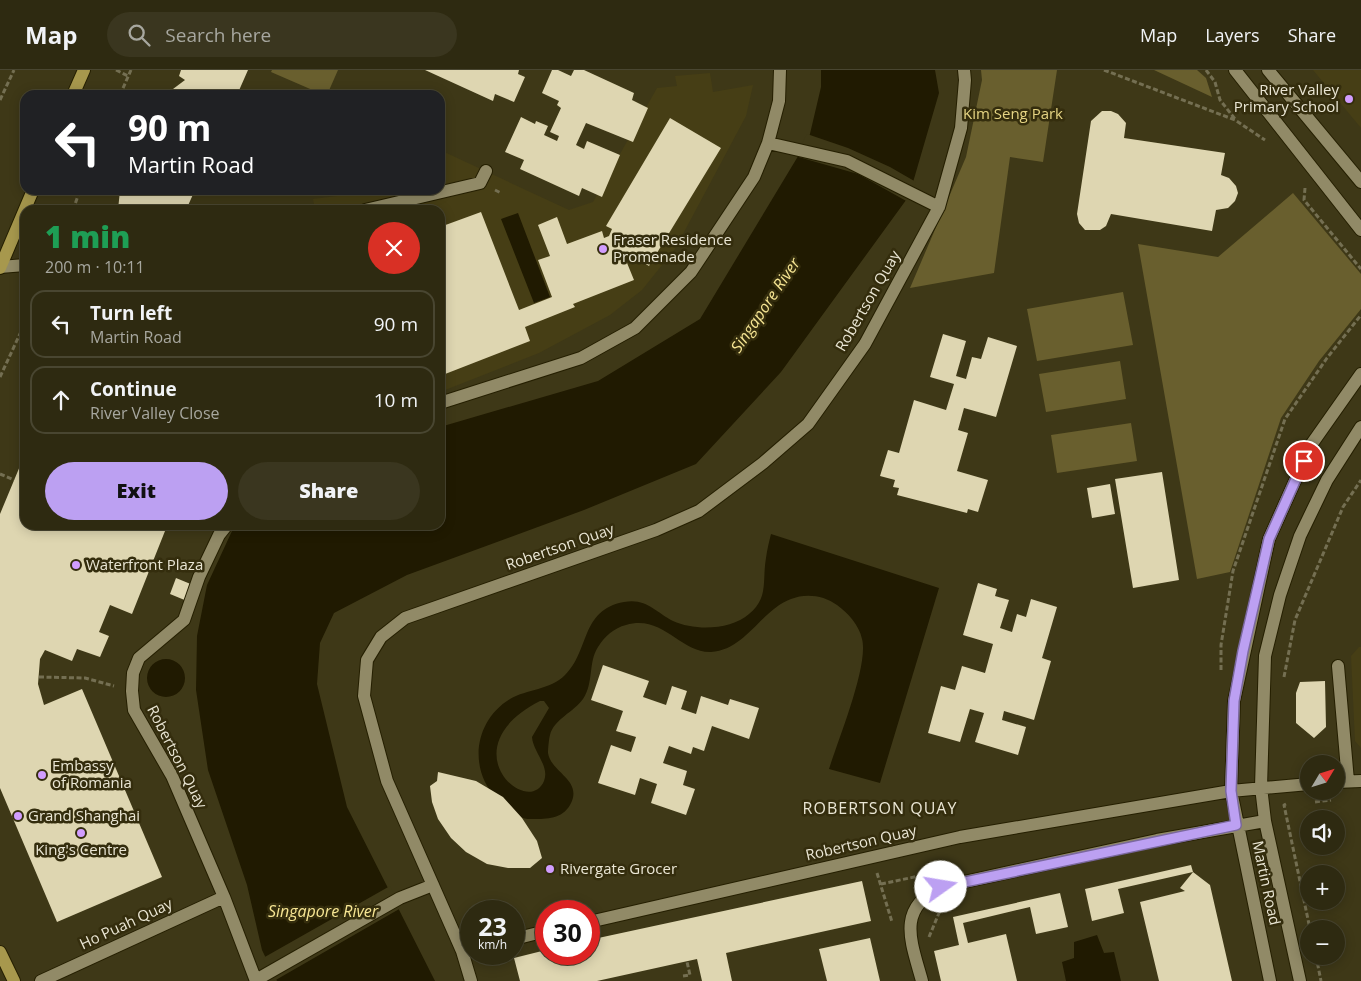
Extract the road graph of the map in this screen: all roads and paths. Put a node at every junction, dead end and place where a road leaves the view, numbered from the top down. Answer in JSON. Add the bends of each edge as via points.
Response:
{"nodes":[{"id":1,"x":14,"y":70,"type":"edge"},
{"id":2,"x":84,"y":70,"type":"edge"},
{"id":3,"x":116,"y":70,"type":"edge"},
{"id":4,"x":131,"y":70,"type":"edge"},
{"id":5,"x":780,"y":70,"type":"edge"},
{"id":6,"x":964,"y":70,"type":"edge"},
{"id":7,"x":1104,"y":70,"type":"edge"},
{"id":8,"x":1206,"y":70,"type":"edge"},
{"id":9,"x":1235,"y":70,"type":"edge"},
{"id":10,"x":1268,"y":70,"type":"edge"},
{"id":11,"x":128,"y":76,"type":"junction"},
{"id":12,"x":75,"y":90,"type":"edge"},
{"id":13,"x":122,"y":90,"type":"edge"},
{"id":14,"x":0,"y":100,"type":"edge"},
{"id":15,"x":1235,"y":120,"type":"junction"},
{"id":16,"x":1266,"y":140,"type":"dead end"},
{"id":17,"x":768,"y":143,"type":"junction"},
{"id":18,"x":486,"y":171,"type":"dead end"},
{"id":19,"x":1361,"y":182,"type":"edge"},
{"id":20,"x":1306,"y":185,"type":"dead end"},
{"id":21,"x":445,"y":191,"type":"edge"},
{"id":22,"x":429,"y":195,"type":"edge"},
{"id":23,"x":386,"y":205,"type":"edge"},
{"id":24,"x":939,"y":207,"type":"junction"},
{"id":25,"x":20,"y":221,"type":"edge"},
{"id":26,"x":1361,"y":230,"type":"edge"},
{"id":27,"x":20,"y":266,"type":"edge"},
{"id":28,"x":0,"y":268,"type":"edge"},
{"id":29,"x":1361,"y":269,"type":"edge"},
{"id":30,"x":20,"y":334,"type":"edge"},
{"id":31,"x":1361,"y":374,"type":"edge"},
{"id":32,"x":0,"y":377,"type":"edge"},
{"id":33,"x":445,"y":401,"type":"edge"},
{"id":34,"x":1361,"y":427,"type":"edge"},
{"id":35,"x":0,"y":474,"type":"edge"},
{"id":36,"x":14,"y":480,"type":"dead end"},
{"id":37,"x":1361,"y":480,"type":"edge"},
{"id":38,"x":223,"y":530,"type":"edge"},
{"id":39,"x":1338,"y":666,"type":"dead end"},
{"id":40,"x":39,"y":677,"type":"dead end"},
{"id":41,"x":1283,"y":684,"type":"dead end"},
{"id":42,"x":132,"y":691,"type":"junction"},
{"id":43,"x":1341,"y":755,"type":"edge"},
{"id":44,"x":1361,"y":780,"type":"edge"},
{"id":45,"x":1345,"y":782,"type":"edge"},
{"id":46,"x":1300,"y":785,"type":"edge"},
{"id":47,"x":1261,"y":788,"type":"junction"},
{"id":48,"x":1231,"y":791,"type":"junction"},
{"id":49,"x":1332,"y":800,"type":"dead end"},
{"id":50,"x":1313,"y":802,"type":"dead end"},
{"id":51,"x":1293,"y":804,"type":"dead end"},
{"id":52,"x":1265,"y":821,"type":"junction"},
{"id":53,"x":1236,"y":825,"type":"junction"},
{"id":54,"x":873,"y":857,"type":"junction"},
{"id":55,"x":434,"y":885,"type":"junction"},
{"id":56,"x":224,"y":897,"type":"junction"},
{"id":57,"x":954,"y":901,"type":"dead end"},
{"id":58,"x":600,"y":919,"type":"edge"},
{"id":59,"x":1308,"y":920,"type":"edge"},
{"id":60,"x":894,"y":930,"type":"dead end"},
{"id":61,"x":460,"y":938,"type":"edge"},
{"id":62,"x":931,"y":946,"type":"dead end"},
{"id":63,"x":0,"y":952,"type":"edge"},
{"id":64,"x":686,"y":962,"type":"dead end"},
{"id":65,"x":468,"y":965,"type":"edge"},
{"id":66,"x":1318,"y":965,"type":"edge"},
{"id":67,"x":690,"y":975,"type":"junction"},
{"id":68,"x":683,"y":976,"type":"dead end"},
{"id":69,"x":14,"y":981,"type":"edge"},
{"id":70,"x":41,"y":981,"type":"edge"},
{"id":71,"x":256,"y":981,"type":"edge"},
{"id":72,"x":471,"y":981,"type":"edge"},
{"id":73,"x":691,"y":981,"type":"edge"},
{"id":74,"x":922,"y":981,"type":"edge"},
{"id":75,"x":1270,"y":981,"type":"edge"},
{"id":76,"x":1300,"y":981,"type":"edge"},
{"id":77,"x":1322,"y":981,"type":"edge"}],
"edges":[{"from":1,"to":14,"type":"path"},
{"from":2,"to":12,"type":"main road"},
{"from":3,"to":11,"type":"path"},
{"from":4,"to":11,"type":"path"},
{"from":5,"to":17,"type":"street","via":[[779,101]]},
{"from":6,"to":24,"type":"street","via":[[961,128]]},
{"from":7,"to":15,"type":"path"},
{"from":8,"to":15,"type":"path","via":[[1215,82],[1220,100]]},
{"from":9,"to":26,"type":"street"},
{"from":10,"to":19,"type":"street"},
{"from":11,"to":13,"type":"path"},
{"from":15,"to":16,"type":"path"},
{"from":17,"to":24,"type":"street","via":[[847,161]]},
{"from":17,"to":33,"type":"street","via":[[754,177],[691,272],[635,328],[581,358]]},
{"from":18,"to":21,"type":"street","via":[[480,183]]},
{"from":20,"to":29,"type":"path","via":[[1304,200]]},
{"from":22,"to":23,"type":"street"},
{"from":24,"to":55,"type":"street","name":"Robertson Quay","via":[[865,344],[808,424],[763,463],[699,511],[656,530],[405,618],[381,637],[367,660],[364,696],[387,782]]},
{"from":25,"to":28,"type":"main road"},
{"from":27,"to":28,"type":"street"},
{"from":30,"to":32,"type":"path"},
{"from":31,"to":48,"type":"street","name":"Martin Road","via":[[1310,445],[1269,539],[1234,701]]},
{"from":34,"to":47,"type":"street","name":"Martin Road","via":[[1327,480],[1300,536],[1280,595],[1265,656]]},
{"from":35,"to":36,"type":"path"},
{"from":37,"to":41,"type":"path","via":[[1343,507],[1295,620]]},
{"from":38,"to":42,"type":"street","name":"Robertson Quay","via":[[199,577],[184,620],[139,658],[133,673]]},
{"from":39,"to":43,"type":"street"},
{"from":40,"to":42,"type":"path","via":[[85,678]]},
{"from":42,"to":56,"type":"street","name":"Robertson Quay","via":[[134,710],[172,776]]},
{"from":44,"to":45,"type":"street"},
{"from":46,"to":47,"type":"street","name":"Robertson Quay"},
{"from":47,"to":48,"type":"street","name":"Robertson Quay"},
{"from":47,"to":52,"type":"street","name":"Martin Road"},
{"from":48,"to":53,"type":"street","name":"Martin Road"},
{"from":48,"to":54,"type":"street","name":"Robertson Quay","via":[[960,837]]},
{"from":49,"to":50,"type":"path"},
{"from":51,"to":59,"type":"path","via":[[1284,805]]},
{"from":52,"to":53,"type":"street"},
{"from":52,"to":76,"type":"street","name":"Martin Road"},
{"from":53,"to":74,"type":"street","via":[[969,880],[926,894],[915,906],[909,922]]},
{"from":53,"to":75,"type":"street","name":"Martin Road"},
{"from":54,"to":58,"type":"street","name":"Robertson Quay"},
{"from":54,"to":60,"type":"path"},
{"from":55,"to":61,"type":"street","name":"Robertson Quay"},
{"from":55,"to":71,"type":"street","via":[[400,898]]},
{"from":56,"to":70,"type":"street","name":"Ho Puah Quay"},
{"from":56,"to":71,"type":"street","name":"Robertson Quay"},
{"from":57,"to":62,"type":"path","via":[[939,913],[929,938]]},
{"from":63,"to":69,"type":"main road"},
{"from":64,"to":67,"type":"path"},
{"from":65,"to":72,"type":"street","name":"Robertson Quay"},
{"from":66,"to":77,"type":"path"},
{"from":67,"to":68,"type":"path"},
{"from":67,"to":73,"type":"path"}]}
